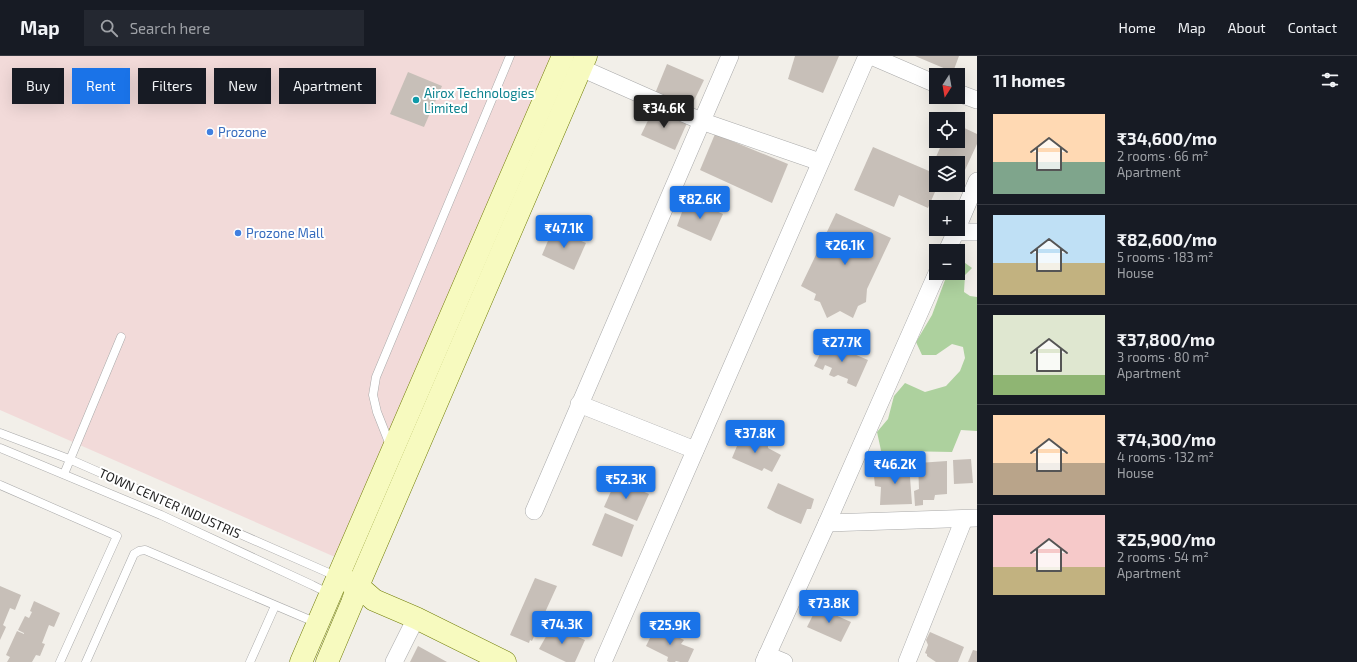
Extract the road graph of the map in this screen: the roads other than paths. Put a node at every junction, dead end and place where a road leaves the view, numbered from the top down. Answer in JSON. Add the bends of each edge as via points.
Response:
{"nodes":[{"id":1,"x":510,"y":56,"type":"edge"},
{"id":2,"x":563,"y":56,"type":"edge"},
{"id":3,"x":730,"y":56,"type":"edge"},
{"id":4,"x":867,"y":56,"type":"edge"},
{"id":5,"x":871,"y":56,"type":"edge"},
{"id":6,"x":583,"y":62,"type":"edge"},
{"id":7,"x":929,"y":81,"type":"edge"},
{"id":8,"x":965,"y":96,"type":"edge"},
{"id":9,"x":977,"y":100,"type":"edge"},
{"id":10,"x":701,"y":121,"type":"junction"},
{"id":11,"x":820,"y":162,"type":"junction"},
{"id":12,"x":977,"y":181,"type":"edge"},
{"id":13,"x":965,"y":210,"type":"edge"},
{"id":14,"x":965,"y":230,"type":"edge"},
{"id":15,"x":977,"y":232,"type":"edge"},
{"id":16,"x":934,"y":280,"type":"edge"},
{"id":17,"x":121,"y":337,"type":"dead end"},
{"id":18,"x":579,"y":404,"type":"junction"},
{"id":19,"x":0,"y":433,"type":"edge"},
{"id":20,"x":10,"y":438,"type":"junction"},
{"id":21,"x":2,"y":449,"type":"edge"},
{"id":22,"x":695,"y":450,"type":"junction"},
{"id":23,"x":393,"y":451,"type":"junction"},
{"id":24,"x":69,"y":459,"type":"junction"},
{"id":25,"x":64,"y":474,"type":"junction"},
{"id":26,"x":0,"y":485,"type":"edge"},
{"id":27,"x":534,"y":511,"type":"dead end"},
{"id":28,"x":971,"y":519,"type":"edge"},
{"id":29,"x":827,"y":523,"type":"junction"},
{"id":30,"x":244,"y":536,"type":"junction"},
{"id":31,"x":238,"y":550,"type":"junction"},
{"id":32,"x":334,"y":586,"type":"junction"},
{"id":33,"x":355,"y":594,"type":"junction"},
{"id":34,"x":275,"y":606,"type":"junction"},
{"id":35,"x":416,"y":618,"type":"junction"},
{"id":36,"x":318,"y":623,"type":"junction"},
{"id":37,"x":766,"y":658,"type":"edge"},
{"id":38,"x":60,"y":662,"type":"edge"},
{"id":39,"x":86,"y":662,"type":"edge"},
{"id":40,"x":250,"y":662,"type":"edge"},
{"id":41,"x":300,"y":662,"type":"edge"},
{"id":42,"x":327,"y":662,"type":"edge"},
{"id":43,"x":394,"y":662,"type":"edge"},
{"id":44,"x":505,"y":662,"type":"edge"},
{"id":45,"x":603,"y":662,"type":"edge"},
{"id":46,"x":784,"y":662,"type":"edge"},
{"id":47,"x":908,"y":662,"type":"edge"}],
"edges":[{"from":1,"to":23,"type":"lane","via":[[376,377],[373,395]]},
{"from":2,"to":23,"type":"street"},
{"from":3,"to":10,"type":"street"},
{"from":4,"to":11,"type":"street"},
{"from":5,"to":7,"type":"street"},
{"from":6,"to":10,"type":"street"},
{"from":6,"to":33,"type":"street"},
{"from":8,"to":9,"type":"street"},
{"from":10,"to":11,"type":"street"},
{"from":10,"to":18,"type":"street"},
{"from":11,"to":22,"type":"street"},
{"from":12,"to":13,"type":"street"},
{"from":14,"to":15,"type":"street"},
{"from":16,"to":29,"type":"street"},
{"from":17,"to":24,"type":"lane"},
{"from":18,"to":22,"type":"street"},
{"from":18,"to":27,"type":"street"},
{"from":19,"to":20,"type":"lane","name":"TOWN CENTER INDUSTRIS"},
{"from":20,"to":21,"type":"lane"},
{"from":20,"to":24,"type":"lane","name":"TOWN CENTER INDUSTRIS"},
{"from":21,"to":25,"type":"lane"},
{"from":22,"to":45,"type":"street"},
{"from":23,"to":32,"type":"street"},
{"from":24,"to":25,"type":"lane"},
{"from":24,"to":30,"type":"lane","name":"TOWN CENTER INDUSTRIS"},
{"from":25,"to":31,"type":"lane"},
{"from":26,"to":38,"type":"lane","via":[[117,536]]},
{"from":28,"to":29,"type":"street"},
{"from":28,"to":47,"type":"street"},
{"from":29,"to":37,"type":"street"},
{"from":30,"to":31,"type":"lane"},
{"from":30,"to":32,"type":"lane","name":"TOWN CENTER INDUSTRIS"},
{"from":31,"to":32,"type":"lane"},
{"from":32,"to":33,"type":"street"},
{"from":32,"to":36,"type":"street"},
{"from":33,"to":35,"type":"street"},
{"from":33,"to":42,"type":"street"},
{"from":34,"to":36,"type":"lane"},
{"from":34,"to":39,"type":"lane","via":[[145,550],[139,551],[134,554]]},
{"from":34,"to":40,"type":"lane"},
{"from":35,"to":43,"type":"street"},
{"from":35,"to":44,"type":"street"},
{"from":36,"to":41,"type":"street"},
{"from":37,"to":46,"type":"street"}]}
